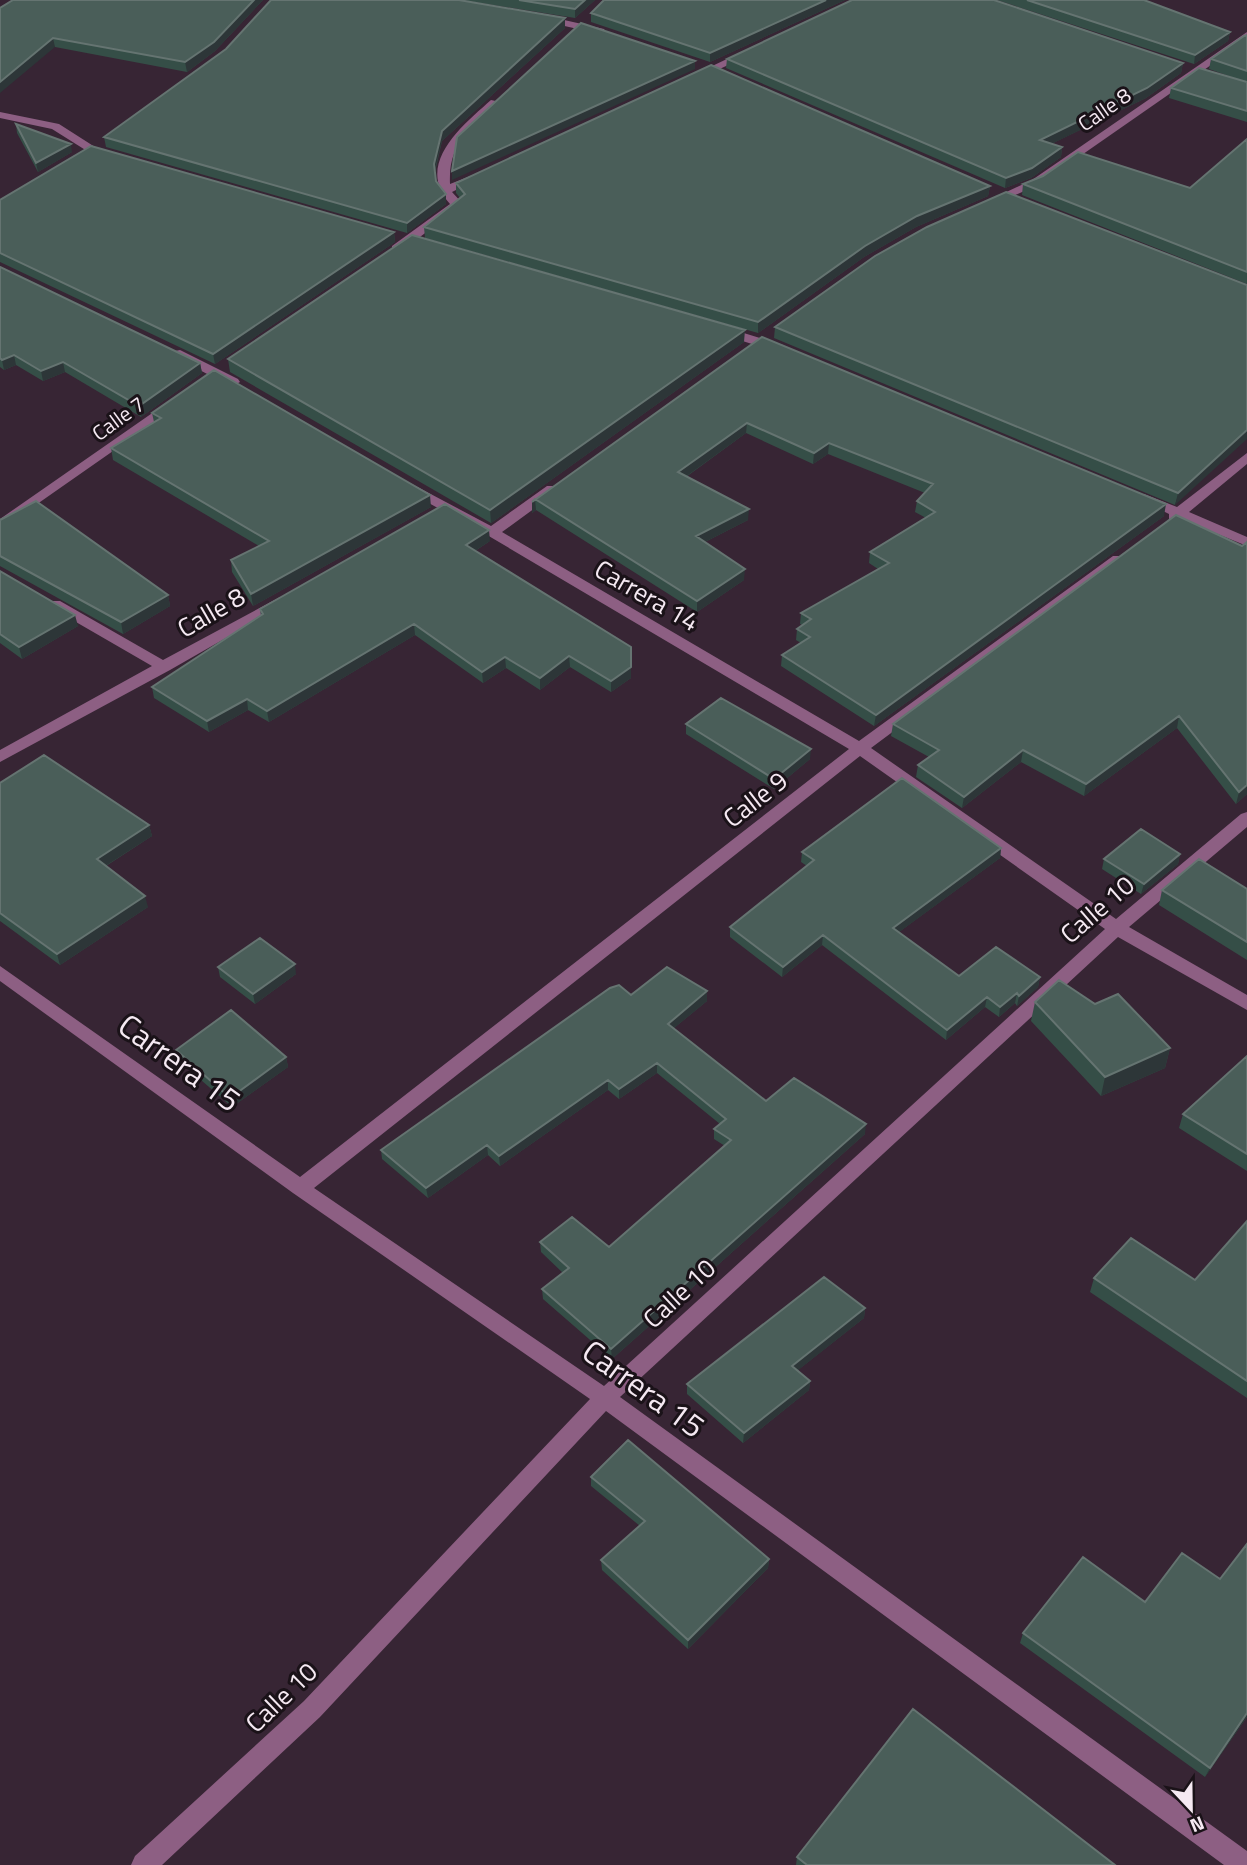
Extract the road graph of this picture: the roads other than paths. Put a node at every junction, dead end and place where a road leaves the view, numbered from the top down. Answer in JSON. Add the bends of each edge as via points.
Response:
{"nodes":[{"id":1,"x":530,"y":16,"type":"edge"},
{"id":2,"x":585,"y":21,"type":"junction"},
{"id":3,"x":608,"y":33,"type":"edge"},
{"id":4,"x":571,"y":34,"type":"edge"},
{"id":5,"x":1247,"y":35,"type":"edge"},
{"id":6,"x":762,"y":46,"type":"edge"},
{"id":7,"x":700,"y":64,"type":"edge"},
{"id":8,"x":713,"y":69,"type":"junction"},
{"id":9,"x":726,"y":74,"type":"edge"},
{"id":10,"x":677,"y":85,"type":"edge"},
{"id":11,"x":500,"y":97,"type":"edge"},
{"id":12,"x":0,"y":115,"type":"edge"},
{"id":13,"x":117,"y":157,"type":"edge"},
{"id":14,"x":494,"y":169,"type":"edge"},
{"id":15,"x":994,"y":190,"type":"edge"},
{"id":16,"x":445,"y":191,"type":"junction"},
{"id":17,"x":1006,"y":196,"type":"junction"},
{"id":18,"x":1019,"y":201,"type":"edge"},
{"id":19,"x":971,"y":210,"type":"edge"},
{"id":20,"x":384,"y":257,"type":"edge"},
{"id":21,"x":709,"y":327,"type":"edge"},
{"id":22,"x":168,"y":349,"type":"edge"},
{"id":23,"x":787,"y":352,"type":"edge"},
{"id":24,"x":250,"y":392,"type":"edge"},
{"id":25,"x":182,"y":396,"type":"edge"},
{"id":26,"x":1247,"y":457,"type":"edge"},
{"id":27,"x":399,"y":481,"type":"edge"},
{"id":28,"x":559,"y":484,"type":"edge"},
{"id":29,"x":1129,"y":492,"type":"edge"},
{"id":30,"x":1180,"y":513,"type":"junction"},
{"id":31,"x":0,"y":526,"type":"edge"},
{"id":32,"x":1158,"y":529,"type":"edge"},
{"id":33,"x":492,"y":532,"type":"junction"},
{"id":34,"x":1247,"y":542,"type":"edge"},
{"id":35,"x":1136,"y":545,"type":"edge"},
{"id":36,"x":299,"y":591,"type":"edge"},
{"id":37,"x":35,"y":593,"type":"edge"},
{"id":38,"x":165,"y":667,"type":"junction"},
{"id":39,"x":860,"y":748,"type":"junction"},
{"id":40,"x":0,"y":757,"type":"edge"},
{"id":41,"x":1247,"y":818,"type":"edge"},
{"id":42,"x":1117,"y":928,"type":"junction"},
{"id":43,"x":0,"y":972,"type":"edge"},
{"id":44,"x":1247,"y":1003,"type":"edge"},
{"id":45,"x":300,"y":1188,"type":"junction"},
{"id":46,"x":606,"y":1398,"type":"junction"},
{"id":47,"x":144,"y":1865,"type":"edge"},
{"id":48,"x":1245,"y":1865,"type":"edge"}],
"edges":[{"from":1,"to":2,"type":"street"},
{"from":2,"to":3,"type":"street"},
{"from":2,"to":4,"type":"street"},
{"from":5,"to":17,"type":"street","name":"Calle 8","via":[[1036,182]]},
{"from":6,"to":8,"type":"street"},
{"from":7,"to":8,"type":"street"},
{"from":8,"to":9,"type":"street"},
{"from":8,"to":10,"type":"street"},
{"from":11,"to":16,"type":"street","via":[[450,143],[443,173]]},
{"from":12,"to":13,"type":"street","via":[[55,126],[90,149]]},
{"from":14,"to":16,"type":"street"},
{"from":15,"to":17,"type":"street"},
{"from":16,"to":20,"type":"street","via":[[457,204]]},
{"from":17,"to":18,"type":"street"},
{"from":17,"to":19,"type":"street","name":"Calle 8"},
{"from":21,"to":23,"type":"street"},
{"from":22,"to":24,"type":"street"},
{"from":25,"to":31,"type":"street","name":"Calle 7"},
{"from":26,"to":30,"type":"street"},
{"from":27,"to":33,"type":"street","name":"Carrera 14","via":[[438,511]]},
{"from":28,"to":33,"type":"street"},
{"from":29,"to":30,"type":"street"},
{"from":30,"to":32,"type":"street"},
{"from":30,"to":34,"type":"street"},
{"from":33,"to":39,"type":"street","name":"Carrera 14"},
{"from":35,"to":39,"type":"street","name":"Calle 9"},
{"from":36,"to":38,"type":"street","name":"Calle 8"},
{"from":37,"to":38,"type":"street"},
{"from":38,"to":40,"type":"street","name":"Calle 8"},
{"from":39,"to":42,"type":"street","name":"Carrera 14"},
{"from":39,"to":45,"type":"street","name":"Calle 9"},
{"from":41,"to":42,"type":"street","name":"Calle 10"},
{"from":42,"to":44,"type":"street","name":"Carrera 14"},
{"from":42,"to":46,"type":"street","name":"Calle 10"},
{"from":43,"to":45,"type":"street","name":"Carrera 15"},
{"from":45,"to":46,"type":"street","name":"Carrera 15"},
{"from":46,"to":47,"type":"street","name":"Calle 10","via":[[312,1709]]},
{"from":46,"to":48,"type":"street","name":"Carrera 15"}]}
